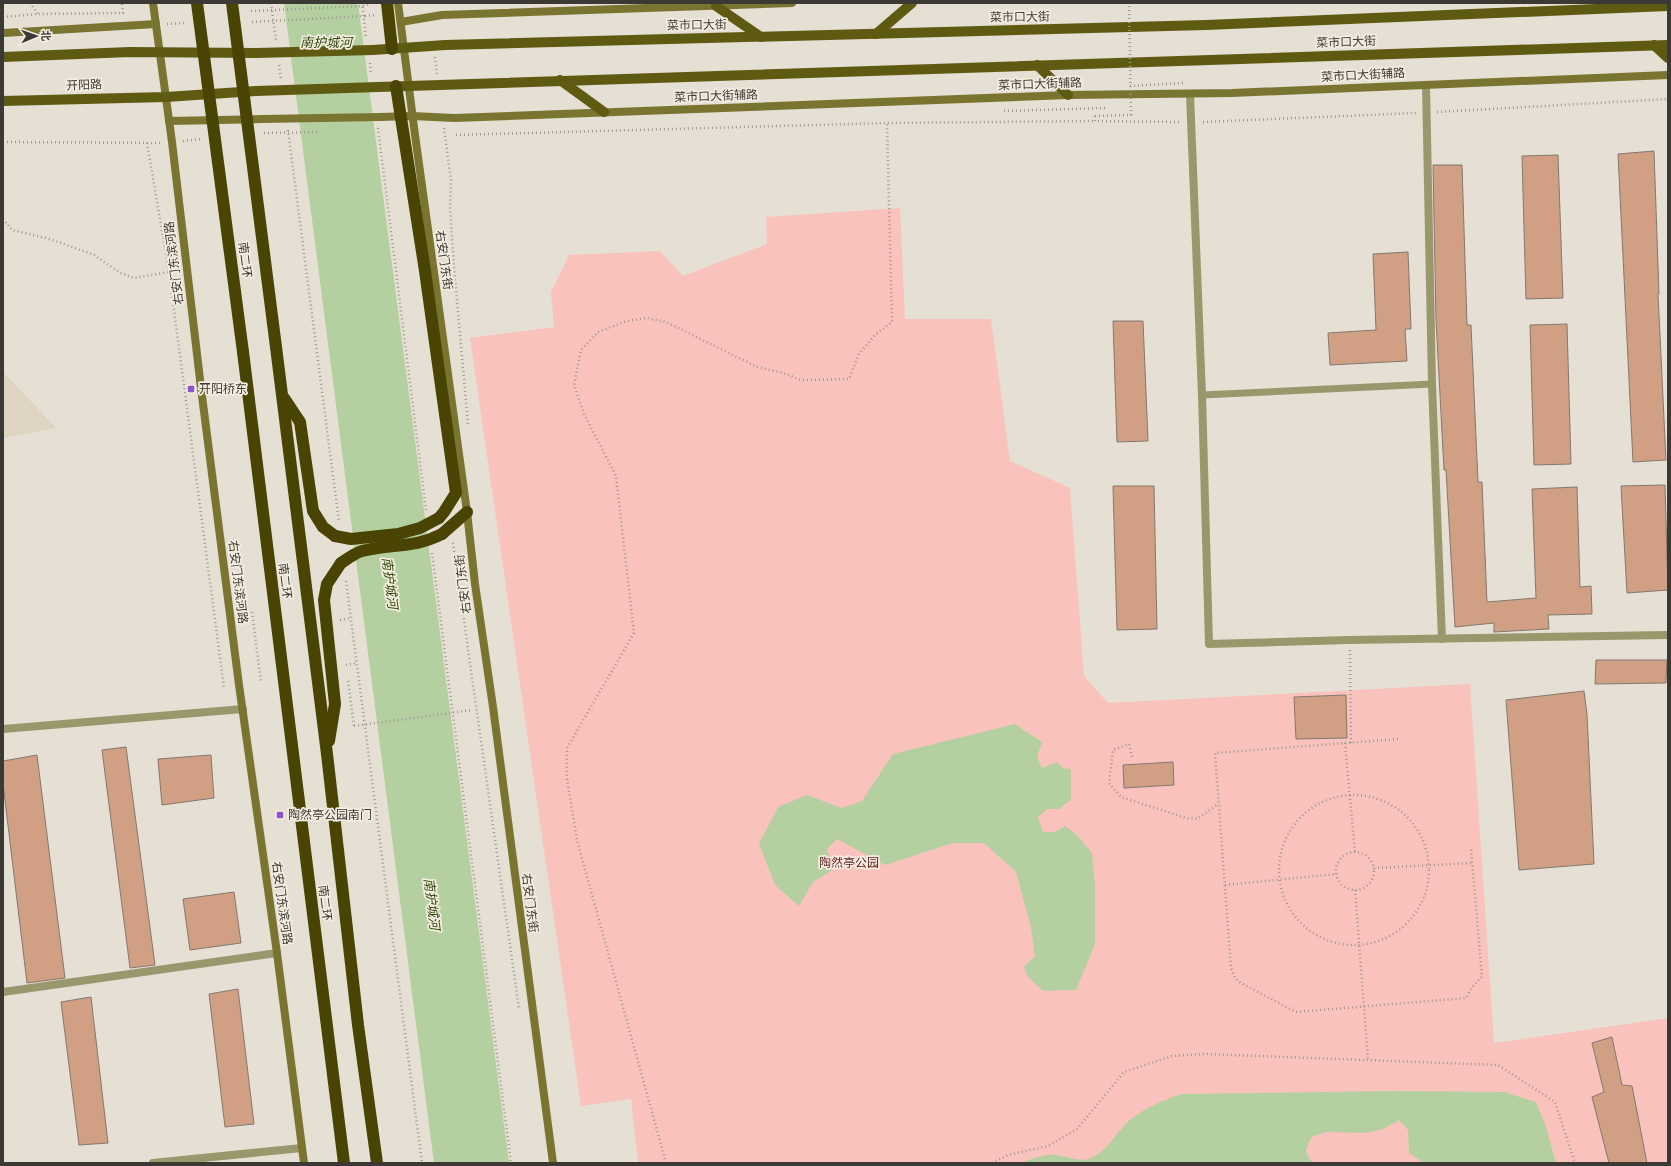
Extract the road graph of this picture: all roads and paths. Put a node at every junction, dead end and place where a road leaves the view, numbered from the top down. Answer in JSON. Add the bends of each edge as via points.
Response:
{"nodes":[{"id":1,"x":30,"y":3,"type":"edge"},
{"id":2,"x":122,"y":3,"type":"edge"},
{"id":3,"x":153,"y":3,"type":"edge"},
{"id":4,"x":197,"y":3,"type":"edge"},
{"id":5,"x":232,"y":3,"type":"edge"},
{"id":6,"x":271,"y":3,"type":"edge"},
{"id":7,"x":371,"y":3,"type":"edge"},
{"id":8,"x":387,"y":3,"type":"edge"},
{"id":9,"x":398,"y":3,"type":"edge"},
{"id":10,"x":792,"y":3,"type":"edge"},
{"id":11,"x":912,"y":3,"type":"edge"},
{"id":12,"x":1129,"y":3,"type":"edge"},
{"id":13,"x":362,"y":4,"type":"edge"},
{"id":14,"x":1647,"y":5,"type":"edge"},
{"id":15,"x":716,"y":6,"type":"junction"},
{"id":16,"x":1668,"y":6,"type":"edge"},
{"id":17,"x":243,"y":11,"type":"dead end"},
{"id":18,"x":38,"y":14,"type":"junction"},
{"id":19,"x":365,"y":16,"type":"dead end"},
{"id":20,"x":3,"y":17,"type":"edge"},
{"id":21,"x":252,"y":22,"type":"dead end"},
{"id":22,"x":401,"y":22,"type":"junction"},
{"id":23,"x":156,"y":24,"type":"junction"},
{"id":24,"x":3,"y":33,"type":"edge"},
{"id":25,"x":876,"y":34,"type":"junction"},
{"id":26,"x":761,"y":37,"type":"junction"},
{"id":27,"x":276,"y":42,"type":"dead end"},
{"id":28,"x":1654,"y":45,"type":"junction"},
{"id":29,"x":1668,"y":45,"type":"edge"},
{"id":30,"x":434,"y":46,"type":"junction"},
{"id":31,"x":404,"y":48,"type":"junction"},
{"id":32,"x":392,"y":49,"type":"junction"},
{"id":33,"x":370,"y":50,"type":"junction"},
{"id":34,"x":159,"y":53,"type":"junction"},
{"id":35,"x":3,"y":57,"type":"edge"},
{"id":36,"x":278,"y":58,"type":"dead end"},
{"id":37,"x":1668,"y":58,"type":"edge"},
{"id":38,"x":1037,"y":65,"type":"junction"},
{"id":39,"x":1668,"y":75,"type":"edge"},
{"id":40,"x":560,"y":80,"type":"junction"},
{"id":41,"x":281,"y":81,"type":"dead end"},
{"id":42,"x":1184,"y":83,"type":"dead end"},
{"id":43,"x":375,"y":84,"type":"junction"},
{"id":44,"x":439,"y":85,"type":"junction"},
{"id":45,"x":1426,"y":85,"type":"junction"},
{"id":46,"x":396,"y":86,"type":"junction"},
{"id":47,"x":409,"y":86,"type":"junction"},
{"id":48,"x":1130,"y":86,"type":"junction"},
{"id":49,"x":256,"y":91,"type":"joint"},
{"id":50,"x":1190,"y":94,"type":"junction"},
{"id":51,"x":1068,"y":95,"type":"junction"},
{"id":52,"x":166,"y":97,"type":"junction"},
{"id":53,"x":1668,"y":99,"type":"edge"},
{"id":54,"x":3,"y":101,"type":"edge"},
{"id":55,"x":604,"y":112,"type":"junction"},
{"id":56,"x":1427,"y":112,"type":"junction"},
{"id":57,"x":400,"y":116,"type":"junction"},
{"id":58,"x":412,"y":116,"type":"junction"},
{"id":59,"x":443,"y":117,"type":"junction"},
{"id":60,"x":378,"y":119,"type":"junction"},
{"id":61,"x":169,"y":121,"type":"junction"},
{"id":62,"x":1095,"y":121,"type":"junction"},
{"id":63,"x":1191,"y":122,"type":"junction"},
{"id":64,"x":887,"y":123,"type":"junction"},
{"id":65,"x":287,"y":128,"type":"dead end"},
{"id":66,"x":456,"y":135,"type":"dead end"},
{"id":67,"x":3,"y":142,"type":"edge"},
{"id":68,"x":3,"y":218,"type":"edge"},
{"id":69,"x":169,"y":272,"type":"junction"},
{"id":70,"x":1432,"y":384,"type":"junction"},
{"id":71,"x":1202,"y":394,"type":"junction"},
{"id":72,"x":282,"y":395,"type":"junction"},
{"id":73,"x":469,"y":426,"type":"dead end"},
{"id":74,"x":467,"y":512,"type":"junction"},
{"id":75,"x":433,"y":516,"type":"junction"},
{"id":76,"x":339,"y":523,"type":"dead end"},
{"id":77,"x":446,"y":530,"type":"junction"},
{"id":78,"x":431,"y":546,"type":"dead end"},
{"id":79,"x":346,"y":578,"type":"dead end"},
{"id":80,"x":252,"y":612,"type":"dead end"},
{"id":81,"x":351,"y":618,"type":"junction"},
{"id":82,"x":340,"y":619,"type":"dead end"},
{"id":83,"x":1668,"y":635,"type":"edge"},
{"id":84,"x":1442,"y":639,"type":"junction"},
{"id":85,"x":1349,"y":640,"type":"junction"},
{"id":86,"x":345,"y":658,"type":"dead end"},
{"id":87,"x":357,"y":663,"type":"junction"},
{"id":88,"x":346,"y":665,"type":"junction"},
{"id":89,"x":347,"y":672,"type":"dead end"},
{"id":90,"x":348,"y":680,"type":"dead end"},
{"id":91,"x":261,"y":682,"type":"dead end"},
{"id":92,"x":224,"y":688,"type":"dead end"},
{"id":93,"x":243,"y":709,"type":"junction"},
{"id":94,"x":472,"y":710,"type":"dead end"},
{"id":95,"x":3,"y":729,"type":"edge"},
{"id":96,"x":1398,"y":739,"type":"dead end"},
{"id":97,"x":1345,"y":743,"type":"junction"},
{"id":98,"x":1351,"y":743,"type":"junction"},
{"id":99,"x":327,"y":754,"type":"junction"},
{"id":100,"x":1132,"y":757,"type":"dead end"},
{"id":101,"x":1350,"y":795,"type":"junction"},
{"id":102,"x":1218,"y":804,"type":"junction"},
{"id":103,"x":1471,"y":849,"type":"dead end"},
{"id":104,"x":1355,"y":852,"type":"junction"},
{"id":105,"x":1473,"y":863,"type":"junction"},
{"id":106,"x":1429,"y":866,"type":"junction"},
{"id":107,"x":1374,"y":868,"type":"junction"},
{"id":108,"x":1336,"y":874,"type":"junction"},
{"id":109,"x":1279,"y":879,"type":"junction"},
{"id":110,"x":1225,"y":885,"type":"junction"},
{"id":111,"x":1355,"y":890,"type":"junction"},
{"id":112,"x":1359,"y":946,"type":"junction"},
{"id":113,"x":277,"y":953,"type":"junction"},
{"id":114,"x":3,"y":992,"type":"edge"},
{"id":115,"x":1364,"y":1006,"type":"junction"},
{"id":116,"x":520,"y":1014,"type":"dead end"},
{"id":117,"x":1368,"y":1060,"type":"junction"},
{"id":118,"x":302,"y":1148,"type":"junction"},
{"id":119,"x":153,"y":1163,"type":"edge"},
{"id":120,"x":304,"y":1163,"type":"edge"},
{"id":121,"x":344,"y":1163,"type":"edge"},
{"id":122,"x":377,"y":1163,"type":"edge"},
{"id":123,"x":422,"y":1163,"type":"edge"},
{"id":124,"x":511,"y":1163,"type":"edge"},
{"id":125,"x":552,"y":1163,"type":"edge"},
{"id":126,"x":666,"y":1163,"type":"edge"},
{"id":127,"x":992,"y":1163,"type":"edge"},
{"id":128,"x":1575,"y":1163,"type":"edge"}],
"edges":[{"from":1,"to":18,"type":"path"},
{"from":2,"to":18,"type":"path","via":[[123,13]]},
{"from":3,"to":23,"type":"street","name":"右安门东滨河路"},
{"from":4,"to":121,"type":"highway","name":"南二环","bridge":true},
{"from":5,"to":72,"type":"highway","name":"南二环","bridge":true},
{"from":6,"to":27,"type":"path"},
{"from":7,"to":13,"type":"path"},
{"from":8,"to":32,"type":"highway"},
{"from":9,"to":22,"type":"street","name":"右安门东街"},
{"from":10,"to":15,"type":"street"},
{"from":11,"to":25,"type":"main road"},
{"from":12,"to":48,"type":"path","bridge":true},
{"from":13,"to":17,"type":"path","bridge":true},
{"from":13,"to":33,"type":"path"},
{"from":14,"to":16,"type":"main road","name":"菜市口大街"},
{"from":14,"to":25,"type":"main road","name":"菜市口大街","via":[[1206,25]]},
{"from":15,"to":22,"type":"street","via":[[442,15]]},
{"from":15,"to":26,"type":"main road"},
{"from":18,"to":20,"type":"path"},
{"from":19,"to":21,"type":"path","bridge":true},
{"from":22,"to":31,"type":"street","name":"右安门东街"},
{"from":23,"to":24,"type":"street"},
{"from":23,"to":34,"type":"street","name":"右安门东滨河路"},
{"from":25,"to":26,"type":"main road","name":"菜市口大街"},
{"from":26,"to":30,"type":"main road","name":"菜市口大街"},
{"from":28,"to":29,"type":"main road","name":"菜市口大街"},
{"from":28,"to":37,"type":"main road"},
{"from":28,"to":38,"type":"main road","name":"菜市口大街"},
{"from":30,"to":31,"type":"main road","name":"菜市口大街"},
{"from":30,"to":44,"type":"path"},
{"from":31,"to":32,"type":"main road","name":"菜市口大街"},
{"from":31,"to":47,"type":"street","name":"右安门东街"},
{"from":32,"to":33,"type":"main road","name":"菜市口大街"},
{"from":33,"to":34,"type":"main road","name":"菜市口大街","bridge":true},
{"from":33,"to":43,"type":"path"},
{"from":34,"to":35,"type":"main road"},
{"from":34,"to":52,"type":"street","name":"右安门东滨河路"},
{"from":36,"to":41,"type":"path"},
{"from":38,"to":40,"type":"main road","name":"菜市口大街"},
{"from":38,"to":51,"type":"main road"},
{"from":39,"to":45,"type":"street","name":"菜市口大街辅路"},
{"from":40,"to":44,"type":"main road","name":"菜市口大街"},
{"from":40,"to":55,"type":"main road"},
{"from":42,"to":48,"type":"path","bridge":true},
{"from":43,"to":46,"type":"main road","name":"菜市口大街"},
{"from":43,"to":49,"type":"main road","name":"菜市口大街","bridge":true},
{"from":44,"to":47,"type":"main road","name":"菜市口大街"},
{"from":45,"to":50,"type":"street","name":"菜市口大街辅路"},
{"from":45,"to":56,"type":"street"},
{"from":46,"to":47,"type":"main road","name":"菜市口大街"},
{"from":46,"to":57,"type":"highway"},
{"from":47,"to":58,"type":"street","name":"右安门东街"},
{"from":48,"to":62,"type":"path","bridge":true,"via":[[1131,115],[1095,116]]},
{"from":49,"to":52,"type":"main road","name":"开阳路"},
{"from":50,"to":51,"type":"street","name":"菜市口大街辅路"},
{"from":50,"to":63,"type":"street"},
{"from":51,"to":55,"type":"street","name":"菜市口大街辅路"},
{"from":52,"to":54,"type":"main road","name":"开阳路"},
{"from":52,"to":61,"type":"street","name":"右安门东滨河路"},
{"from":53,"to":56,"type":"path"},
{"from":55,"to":59,"type":"street","name":"菜市口大街辅路"},
{"from":56,"to":63,"type":"path"},
{"from":56,"to":70,"type":"street"},
{"from":57,"to":58,"type":"street","name":"菜市口大街辅路"},
{"from":57,"to":60,"type":"street","name":"菜市口大街辅路"},
{"from":57,"to":75,"type":"highway","via":[[456,493],[444,512]]},
{"from":58,"to":59,"type":"street","name":"菜市口大街辅路"},
{"from":58,"to":74,"type":"street","name":"右安门东街"},
{"from":59,"to":73,"type":"path","via":[[451,180],[454,267]]},
{"from":60,"to":61,"type":"street","name":"菜市口大街辅路","bridge":true},
{"from":60,"to":75,"type":"path"},
{"from":61,"to":93,"type":"street","name":"右安门东滨河路"},
{"from":62,"to":63,"type":"path"},
{"from":62,"to":64,"type":"path"},
{"from":63,"to":71,"type":"street"},
{"from":64,"to":66,"type":"path"},
{"from":64,"to":126,"type":"path","via":[[892,322],[875,335],[859,354],[849,380],[801,380],[757,367],[666,322],[646,318],[627,321],[598,332],[582,350],[574,385],[584,414],[616,476],[634,633],[567,748],[567,779],[577,840]]},
{"from":65,"to":76,"type":"path"},
{"from":67,"to":69,"type":"path","via":[[147,144]]},
{"from":68,"to":69,"type":"path","via":[[12,230],[50,239],[94,256],[134,278]]},
{"from":69,"to":92,"type":"path"},
{"from":70,"to":71,"type":"lane"},
{"from":70,"to":84,"type":"street"},
{"from":71,"to":85,"type":"street","via":[[1209,644]]},
{"from":72,"to":75,"type":"highway","bridge":true,"via":[[300,422],[313,511],[323,527],[335,536],[351,539],[398,534],[420,528]]},
{"from":72,"to":99,"type":"highway","name":"南二环"},
{"from":74,"to":77,"type":"highway"},
{"from":74,"to":125,"type":"street","name":"右安门东街"},
{"from":77,"to":99,"type":"highway","bridge":true,"via":[[432,539],[415,544],[362,551],[341,563],[327,584],[324,600],[335,704]]},
{"from":77,"to":116,"type":"path"},
{"from":78,"to":124,"type":"path"},
{"from":79,"to":81,"type":"path"},
{"from":80,"to":91,"type":"path"},
{"from":81,"to":82,"type":"path"},
{"from":81,"to":87,"type":"path"},
{"from":83,"to":84,"type":"street"},
{"from":84,"to":85,"type":"street"},
{"from":85,"to":98,"type":"path"},
{"from":86,"to":88,"type":"path"},
{"from":87,"to":88,"type":"path"},
{"from":87,"to":123,"type":"path"},
{"from":88,"to":89,"type":"path"},
{"from":90,"to":94,"type":"path","bridge":true,"via":[[354,726]]},
{"from":93,"to":95,"type":"street"},
{"from":93,"to":113,"type":"street","name":"右安门东滨河路"},
{"from":96,"to":98,"type":"path"},
{"from":97,"to":98,"type":"path"},
{"from":97,"to":101,"type":"path"},
{"from":97,"to":102,"type":"path","via":[[1215,753]]},
{"from":99,"to":122,"type":"highway","name":"南二环","via":[[358,1025]]},
{"from":100,"to":102,"type":"path","via":[[1129,744],[1113,750],[1110,783],[1121,797],[1186,818],[1197,819]]},
{"from":101,"to":104,"type":"path"},
{"from":101,"to":106,"type":"path","via":[[1371,797],[1400,811],[1420,835]]},
{"from":101,"to":109,"type":"path","via":[[1339,796],[1318,804],[1300,818],[1283,846]]},
{"from":102,"to":110,"type":"path"},
{"from":103,"to":105,"type":"path"},
{"from":104,"to":107,"type":"path","via":[[1365,855],[1373,863]]},
{"from":104,"to":108,"type":"path","via":[[1343,856]]},
{"from":105,"to":106,"type":"path"},
{"from":105,"to":115,"type":"path","via":[[1482,977],[1472,986],[1466,998]]},
{"from":106,"to":107,"type":"path"},
{"from":106,"to":112,"type":"path","via":[[1427,889],[1411,920],[1383,940]]},
{"from":107,"to":111,"type":"path","via":[[1370,884]]},
{"from":108,"to":109,"type":"path"},
{"from":108,"to":111,"type":"path","via":[[1341,884]]},
{"from":109,"to":110,"type":"path"},
{"from":109,"to":112,"type":"path","via":[[1290,910],[1313,934],[1328,941]]},
{"from":110,"to":115,"type":"path","via":[[1231,968],[1235,978],[1296,1012]]},
{"from":111,"to":112,"type":"path"},
{"from":112,"to":115,"type":"path"},
{"from":113,"to":114,"type":"street"},
{"from":113,"to":118,"type":"street","name":"右安门东滨河路"},
{"from":115,"to":117,"type":"path"},
{"from":117,"to":127,"type":"path","via":[[1206,1054],[1172,1056],[1124,1072],[1077,1130],[1048,1146],[1008,1154]]},
{"from":117,"to":128,"type":"path","via":[[1498,1065],[1555,1102]]},
{"from":118,"to":119,"type":"street"},
{"from":118,"to":120,"type":"street","name":"右安门东滨河路"}]}
